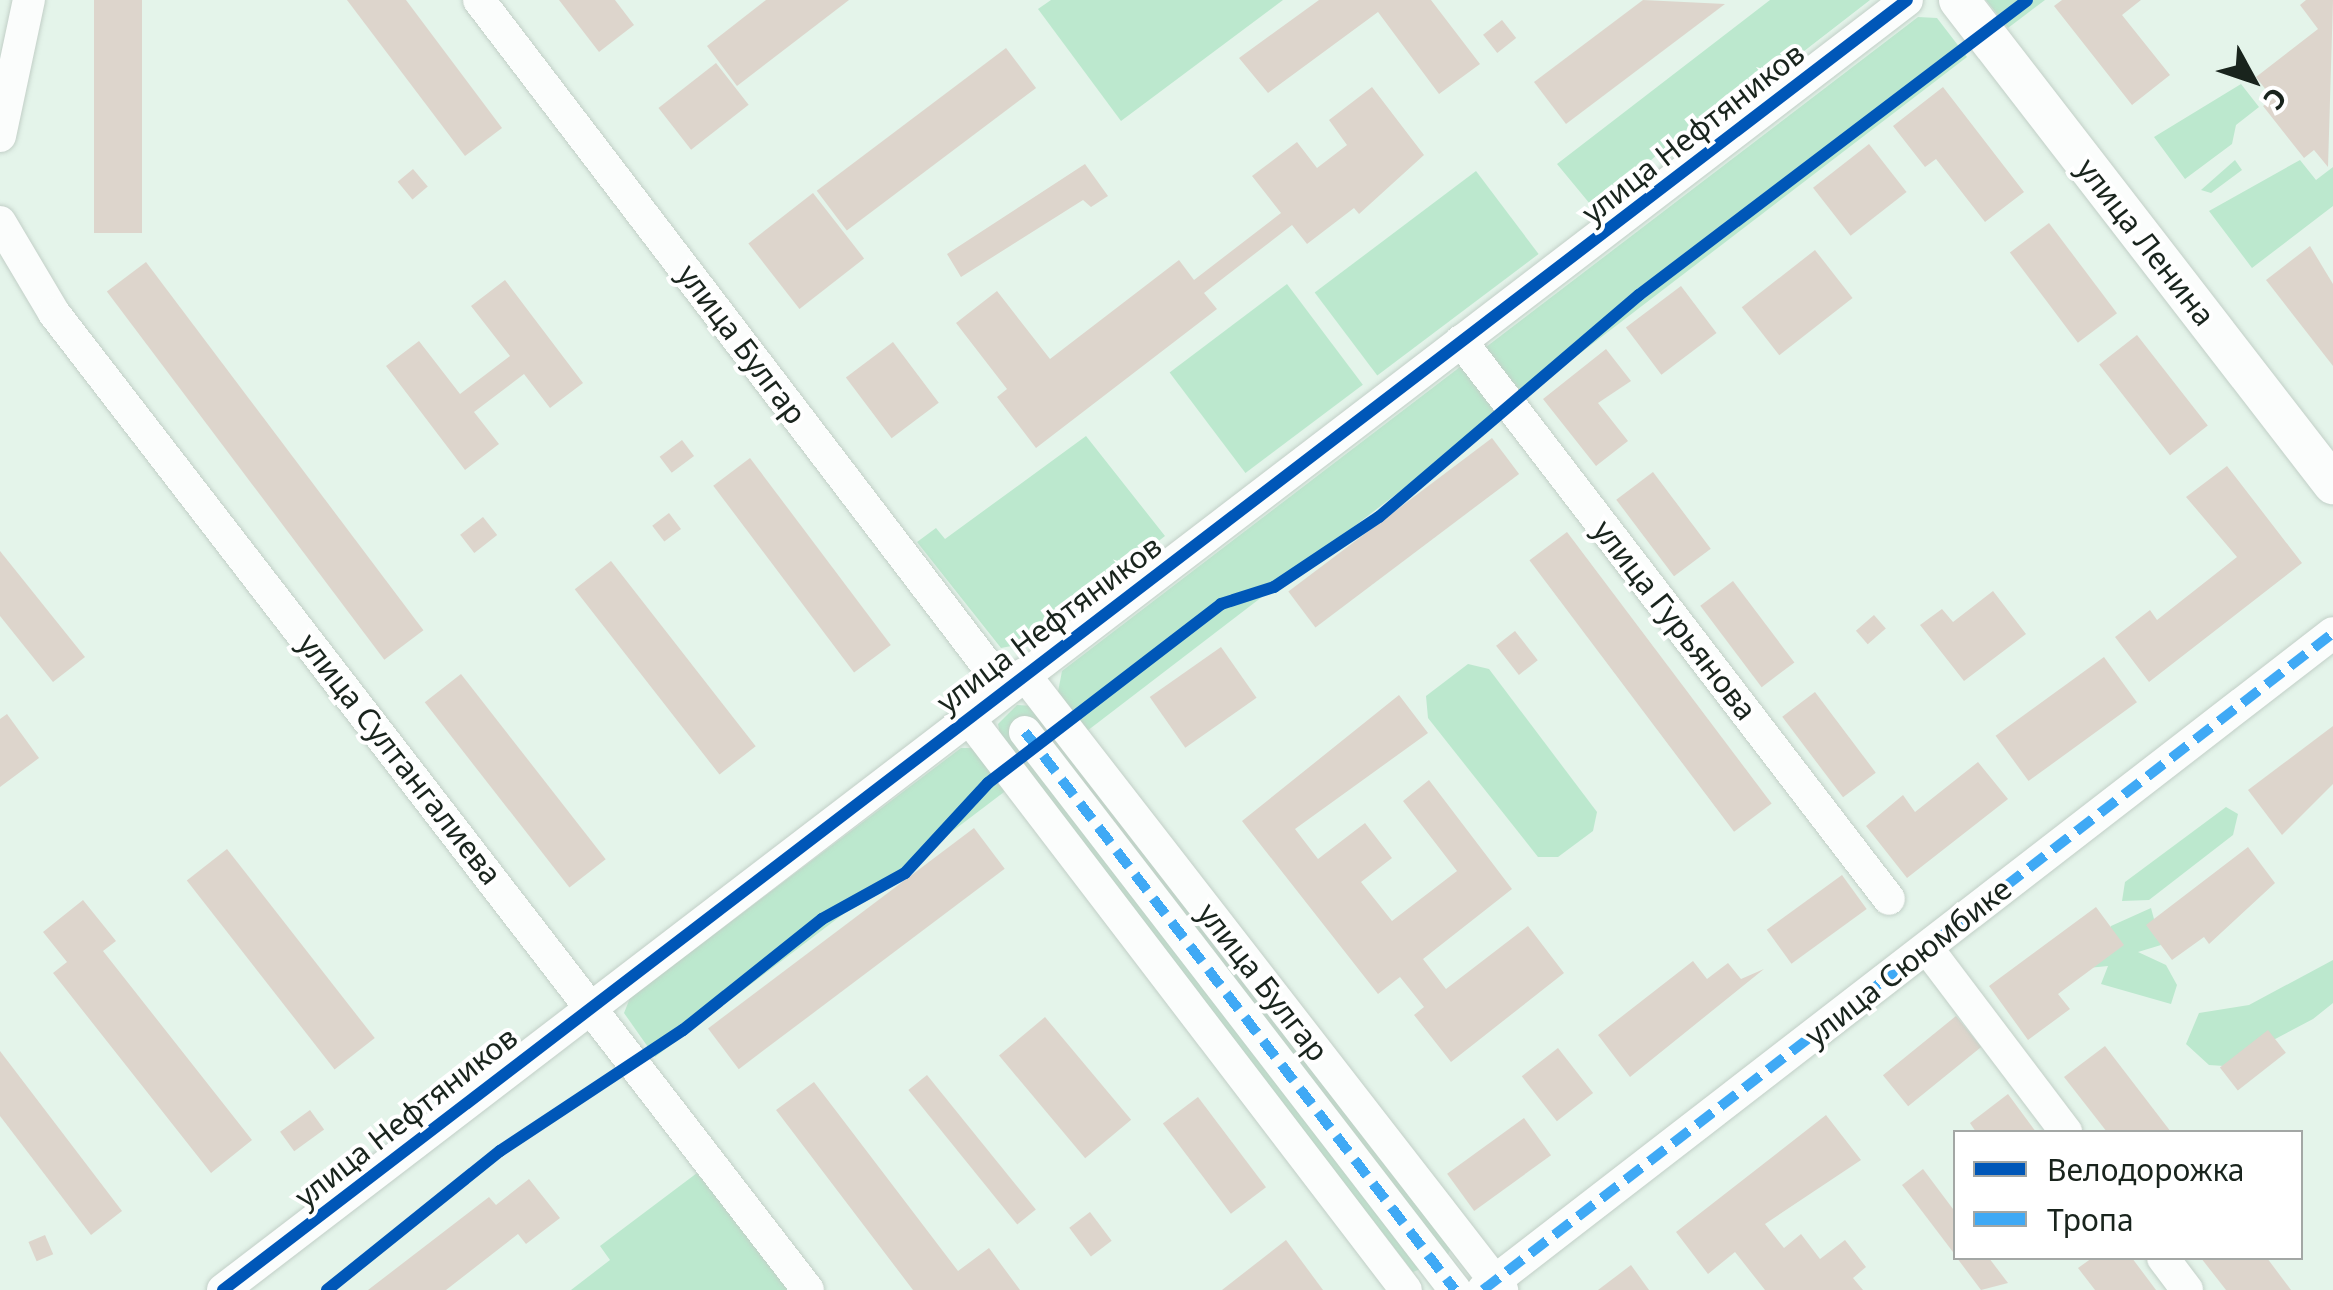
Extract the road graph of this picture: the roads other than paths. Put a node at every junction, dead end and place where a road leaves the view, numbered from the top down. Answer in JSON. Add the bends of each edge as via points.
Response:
{"nodes":[{"id":1,"x":29,"y":0,"type":"edge"},
{"id":2,"x":480,"y":0,"type":"edge"},
{"id":3,"x":1906,"y":0,"type":"edge"},
{"id":4,"x":1958,"y":0,"type":"edge"},
{"id":5,"x":0,"y":136,"type":"edge"},
{"id":6,"x":0,"y":222,"type":"edge"},
{"id":7,"x":1461,"y":341,"type":"junction"},
{"id":8,"x":2333,"y":484,"type":"edge"},
{"id":9,"x":2333,"y":633,"type":"edge"},
{"id":10,"x":1015,"y":682,"type":"junction"},
{"id":11,"x":968,"y":718,"type":"junction"},
{"id":12,"x":1025,"y":732,"type":"dead end"},
{"id":13,"x":1889,"y":899,"type":"dead end"},
{"id":14,"x":1927,"y":948,"type":"junction"},
{"id":15,"x":592,"y":1006,"type":"junction"},
{"id":16,"x":2064,"y":1130,"type":"edge"},
{"id":17,"x":2164,"y":1260,"type":"edge"},
{"id":18,"x":1450,"y":1287,"type":"edge"},
{"id":19,"x":223,"y":1290,"type":"edge"},
{"id":20,"x":808,"y":1290,"type":"edge"},
{"id":21,"x":2188,"y":1290,"type":"edge"}],
"edges":[{"from":1,"to":5,"type":"street"},
{"from":2,"to":10,"type":"street","name":"улица Булгар"},
{"from":3,"to":7,"type":"street","name":"улица Нефтяников"},
{"from":4,"to":8,"type":"main road","name":"улица Ленина"},
{"from":6,"to":15,"type":"street","name":"улица Султангалиева","via":[[46,304]]},
{"from":7,"to":10,"type":"street","name":"улица Нефтяников"},
{"from":7,"to":13,"type":"street","name":"улица Гурьянова"},
{"from":9,"to":14,"type":"street","name":"улица Сююмбике"},
{"from":10,"to":11,"type":"street","name":"улица Нефтяников"},
{"from":10,"to":18,"type":"street","name":"улица Булгар","via":[[1456,1230]]},
{"from":11,"to":15,"type":"street","name":"улица Нефтяников"},
{"from":11,"to":18,"type":"street"},
{"from":12,"to":18,"type":"street"},
{"from":14,"to":16,"type":"street"},
{"from":14,"to":18,"type":"street","name":"улица Сююмбике"},
{"from":15,"to":19,"type":"street","name":"улица Нефтяников"},
{"from":15,"to":20,"type":"street","name":"улица Султангалиева"},
{"from":17,"to":21,"type":"street"}]}
